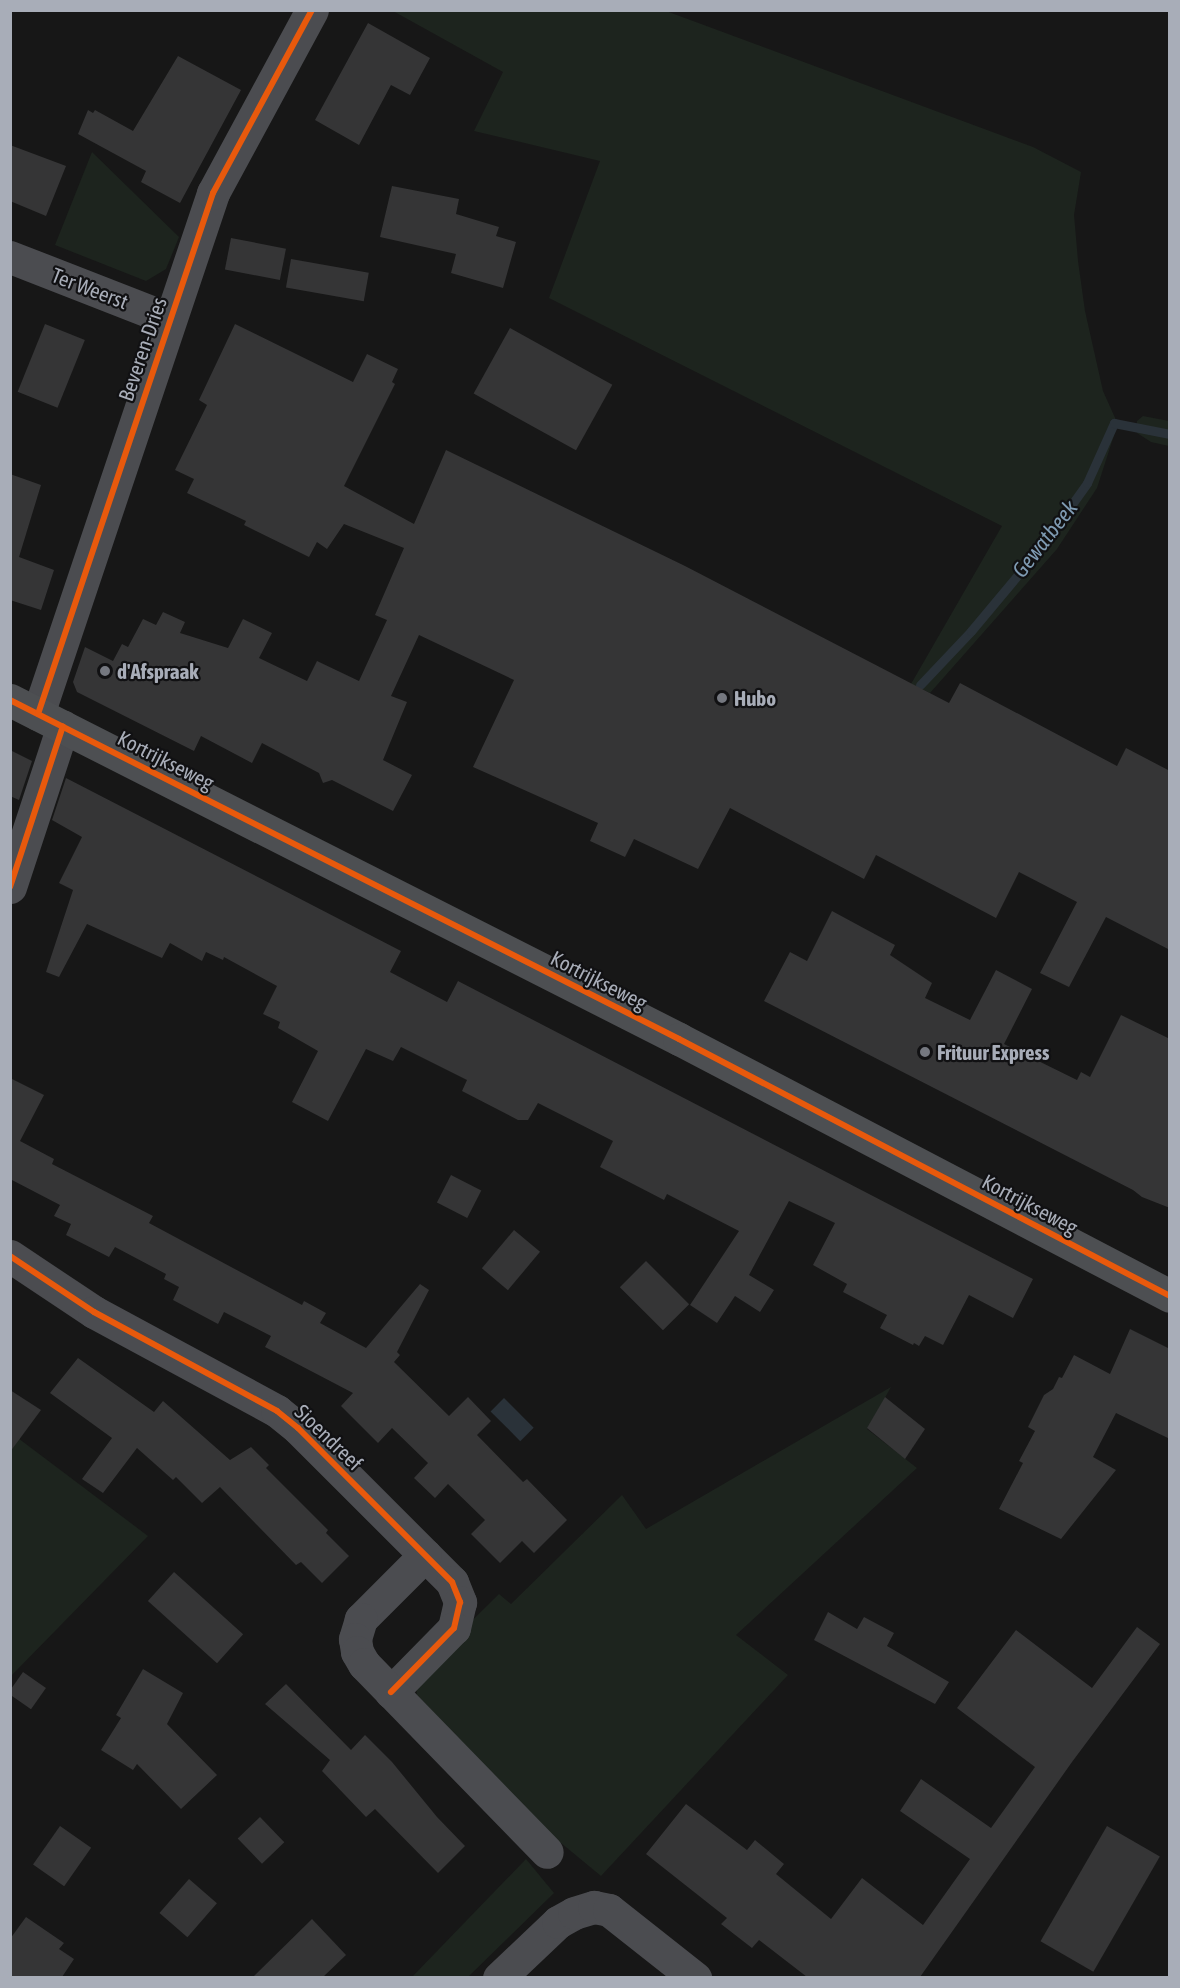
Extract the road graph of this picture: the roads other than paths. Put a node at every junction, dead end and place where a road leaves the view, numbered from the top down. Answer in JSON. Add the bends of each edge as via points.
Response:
{"nodes":[{"id":1,"x":312,"y":10,"type":"edge"},
{"id":2,"x":10,"y":257,"type":"edge"},
{"id":3,"x":169,"y":319,"type":"junction"},
{"id":4,"x":37,"y":713,"type":"edge"},
{"id":5,"x":10,"y":887,"type":"edge"},
{"id":6,"x":10,"y":1256,"type":"edge"},
{"id":7,"x":1170,"y":1296,"type":"edge"},
{"id":8,"x":425,"y":1555,"type":"junction"},
{"id":9,"x":391,"y":1692,"type":"junction"},
{"id":10,"x":547,"y":1852,"type":"dead end"},
{"id":11,"x":499,"y":1977,"type":"edge"},
{"id":12,"x":694,"y":1977,"type":"edge"}],
"edges":[{"from":1,"to":3,"type":"street","name":"Beveren-Dries","via":[[213,193]]},
{"from":2,"to":3,"type":"street","name":"Ter Weerst"},
{"from":3,"to":4,"type":"street","name":"Beveren-Dries"},
{"from":4,"to":5,"type":"street","name":"Beveren-Dries"},
{"from":4,"to":7,"type":"main road","name":"Kortrijkseweg","via":[[679,1039]]},
{"from":6,"to":8,"type":"street","name":"Sioendreef","via":[[94,1312],[277,1411]]},
{"from":8,"to":9,"type":"street","name":"Sioendreef","via":[[455,1588],[459,1615],[450,1633]]},
{"from":8,"to":9,"type":"street","via":[[366,1613],[356,1632],[360,1658]]},
{"from":9,"to":10,"type":"street"},
{"from":11,"to":12,"type":"street","via":[[558,1922],[584,1909],[609,1910]]}]}
